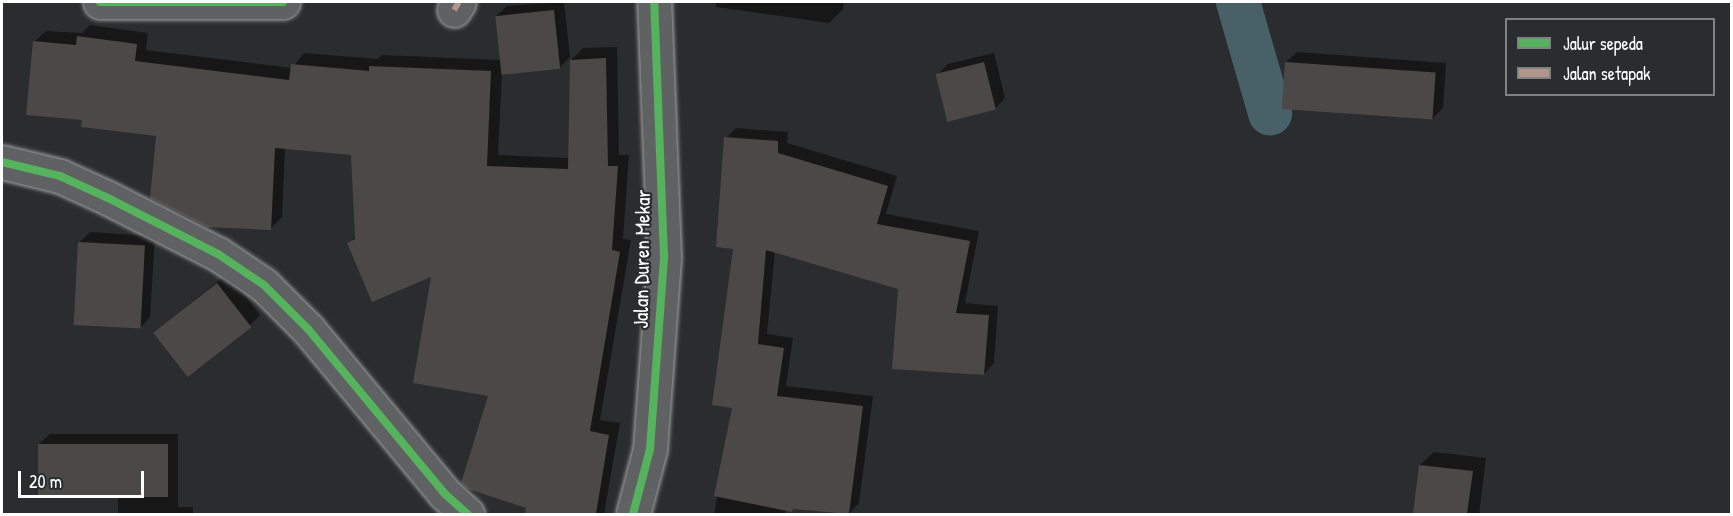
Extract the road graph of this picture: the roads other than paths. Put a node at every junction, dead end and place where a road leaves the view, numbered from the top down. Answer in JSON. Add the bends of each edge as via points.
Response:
{"nodes":[{"id":1,"x":100,"y":2,"type":"edge"},
{"id":2,"x":283,"y":2,"type":"edge"},
{"id":3,"x":654,"y":2,"type":"edge"},
{"id":4,"x":2,"y":162,"type":"edge"},
{"id":5,"x":467,"y":514,"type":"edge"},
{"id":6,"x":633,"y":514,"type":"edge"}],
"edges":[{"from":1,"to":2,"type":"street"},
{"from":3,"to":6,"type":"street","name":"Jalan Duren Mekar","via":[[664,257],[650,448]]},
{"from":4,"to":5,"type":"street","via":[[60,176],[108,198],[218,254],[264,285],[308,329],[445,494]]}]}
